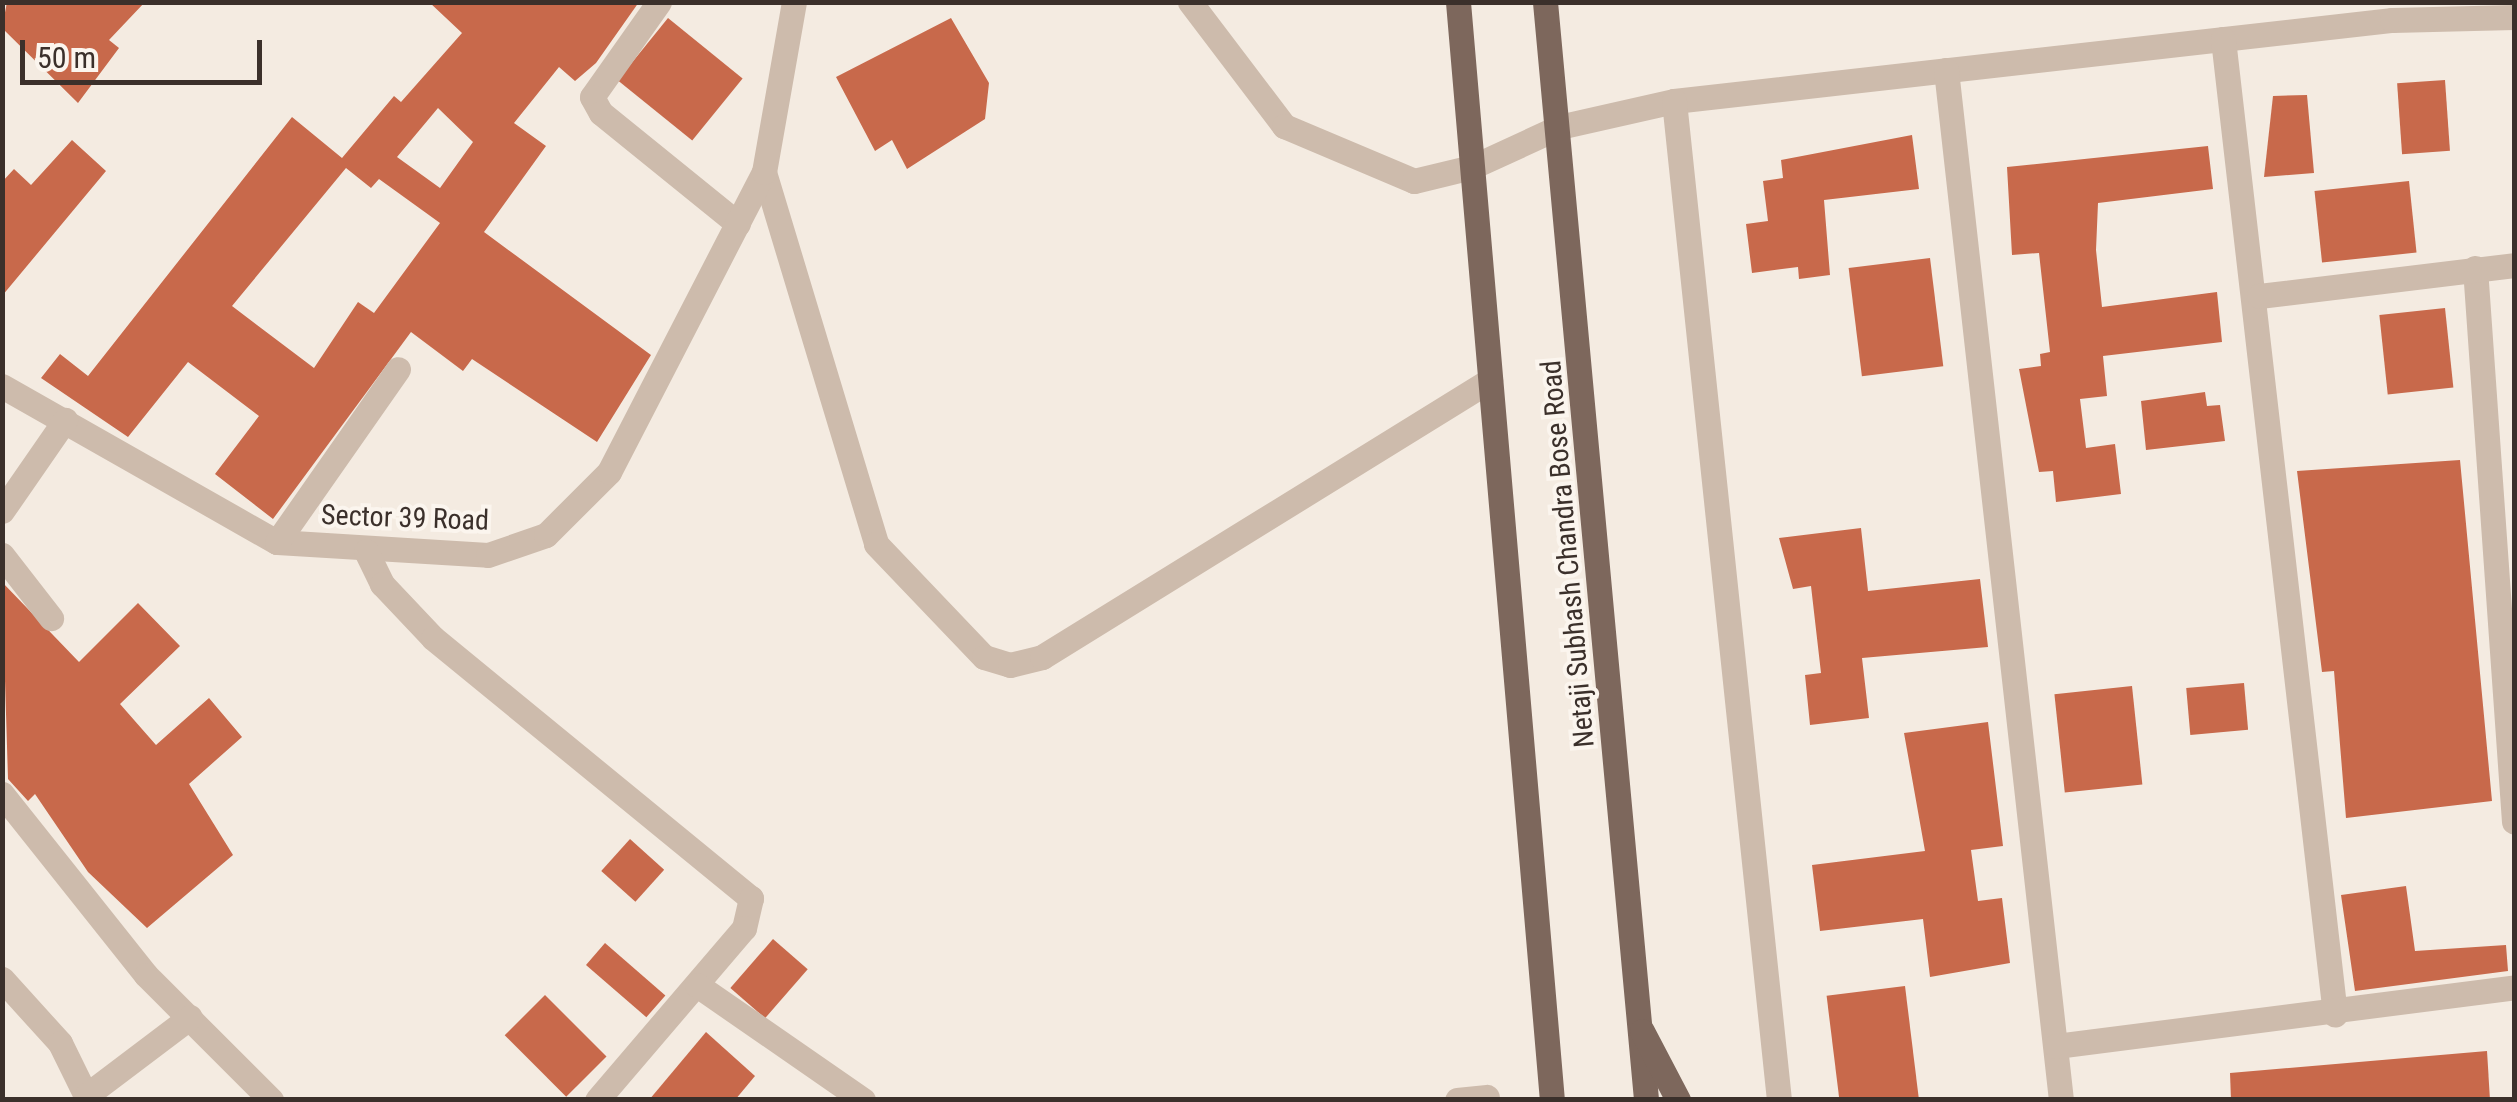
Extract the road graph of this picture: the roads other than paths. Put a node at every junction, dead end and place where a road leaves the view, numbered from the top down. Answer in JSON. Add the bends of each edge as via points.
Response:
{"nodes":[{"id":1,"x":660,"y":2,"type":"edge"},
{"id":2,"x":1190,"y":2,"type":"edge"},
{"id":3,"x":1458,"y":2,"type":"edge"},
{"id":4,"x":1546,"y":2,"type":"edge"},
{"id":5,"x":792,"y":4,"type":"edge"},
{"id":6,"x":2391,"y":11,"type":"edge"},
{"id":7,"x":2514,"y":17,"type":"edge"},
{"id":8,"x":2223,"y":39,"type":"junction"},
{"id":9,"x":1946,"y":70,"type":"junction"},
{"id":10,"x":1674,"y":101,"type":"junction"},
{"id":11,"x":1559,"y":127,"type":"junction"},
{"id":12,"x":1472,"y":167,"type":"junction"},
{"id":13,"x":764,"y":172,"type":"junction"},
{"id":14,"x":738,"y":224,"type":"junction"},
{"id":15,"x":2514,"y":265,"type":"edge"},
{"id":16,"x":2475,"y":268,"type":"junction"},
{"id":17,"x":2259,"y":296,"type":"junction"},
{"id":18,"x":398,"y":369,"type":"dead end"},
{"id":19,"x":1490,"y":380,"type":"junction"},
{"id":20,"x":2,"y":386,"type":"edge"},
{"id":21,"x":65,"y":420,"type":"junction"},
{"id":22,"x":2,"y":511,"type":"edge"},
{"id":23,"x":276,"y":542,"type":"junction"},
{"id":24,"x":366,"y":551,"type":"junction"},
{"id":25,"x":2,"y":554,"type":"edge"},
{"id":26,"x":51,"y":618,"type":"dead end"},
{"id":27,"x":2512,"y":779,"type":"edge"},
{"id":28,"x":2,"y":794,"type":"edge"},
{"id":29,"x":2514,"y":822,"type":"edge"},
{"id":30,"x":2,"y":978,"type":"edge"},
{"id":31,"x":697,"y":985,"type":"junction"},
{"id":32,"x":2514,"y":987,"type":"edge"},
{"id":33,"x":2335,"y":1015,"type":"junction"},
{"id":34,"x":190,"y":1017,"type":"junction"},
{"id":35,"x":1639,"y":1027,"type":"junction"},
{"id":36,"x":2056,"y":1046,"type":"junction"},
{"id":37,"x":87,"y":1097,"type":"edge"},
{"id":38,"x":1487,"y":1097,"type":"dead end"},
{"id":39,"x":272,"y":1100,"type":"edge"},
{"id":40,"x":597,"y":1100,"type":"edge"},
{"id":41,"x":863,"y":1100,"type":"edge"},
{"id":42,"x":1457,"y":1100,"type":"edge"},
{"id":43,"x":1552,"y":1100,"type":"edge"},
{"id":44,"x":1646,"y":1100,"type":"edge"},
{"id":45,"x":1678,"y":1100,"type":"edge"},
{"id":46,"x":1780,"y":1100,"type":"edge"},
{"id":47,"x":2060,"y":1100,"type":"edge"}],
"edges":[{"from":1,"to":14,"type":"street","via":[[592,96],[601,114]]},
{"from":2,"to":12,"type":"street","via":[[1259,100],[1298,136],[1414,181]]},
{"from":3,"to":12,"type":"main road"},
{"from":4,"to":11,"type":"main road","name":"Netaji Subhash Chandra Bose Road"},
{"from":5,"to":13,"type":"street","name":"Sector 39 Road"},
{"from":6,"to":7,"type":"street"},
{"from":6,"to":8,"type":"street"},
{"from":8,"to":9,"type":"street"},
{"from":8,"to":17,"type":"street"},
{"from":9,"to":10,"type":"street"},
{"from":9,"to":36,"type":"street"},
{"from":10,"to":11,"type":"street"},
{"from":10,"to":46,"type":"street"},
{"from":11,"to":12,"type":"street"},
{"from":11,"to":35,"type":"main road","name":"Netaji Subhash Chandra Bose Road"},
{"from":12,"to":19,"type":"main road"},
{"from":13,"to":14,"type":"street","name":"Sector 39 Road"},
{"from":13,"to":19,"type":"street","via":[[876,544],[984,658],[1010,665],[1042,657]]},
{"from":14,"to":24,"type":"street","name":"Sector 39 Road","via":[[609,472],[546,535],[488,555]]},
{"from":15,"to":16,"type":"street"},
{"from":16,"to":17,"type":"street"},
{"from":16,"to":27,"type":"street"},
{"from":17,"to":33,"type":"street"},
{"from":18,"to":23,"type":"street"},
{"from":19,"to":43,"type":"main road"},
{"from":20,"to":21,"type":"street","name":"Sector 39 Road"},
{"from":21,"to":22,"type":"street"},
{"from":21,"to":23,"type":"street","name":"Sector 39 Road"},
{"from":23,"to":24,"type":"street","name":"Sector 39 Road"},
{"from":24,"to":31,"type":"street","via":[[400,608],[432,638],[751,898],[744,928]]},
{"from":25,"to":26,"type":"street"},
{"from":27,"to":29,"type":"street"},
{"from":28,"to":34,"type":"street"},
{"from":30,"to":37,"type":"street","via":[[60,1044]]},
{"from":31,"to":40,"type":"street"},
{"from":31,"to":41,"type":"street"},
{"from":32,"to":33,"type":"street"},
{"from":33,"to":36,"type":"street"},
{"from":34,"to":37,"type":"street"},
{"from":34,"to":39,"type":"street"},
{"from":35,"to":44,"type":"main road","name":"Netaji Subhash Chandra Bose Road"},
{"from":35,"to":45,"type":"main road"},
{"from":36,"to":47,"type":"street"},
{"from":38,"to":42,"type":"street"}]}
